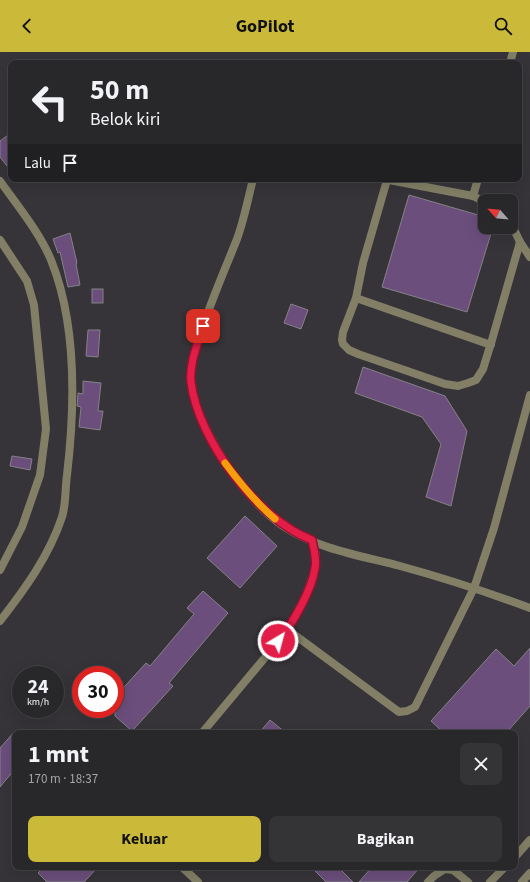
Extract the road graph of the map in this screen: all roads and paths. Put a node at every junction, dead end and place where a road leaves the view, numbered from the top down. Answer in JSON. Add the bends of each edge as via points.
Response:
{"nodes":[{"id":1,"x":0,"y":181,"type":"edge"},
{"id":2,"x":252,"y":182,"type":"edge"},
{"id":3,"x":384,"y":182,"type":"edge"},
{"id":4,"x":401,"y":182,"type":"edge"},
{"id":5,"x":477,"y":182,"type":"edge"},
{"id":6,"x":473,"y":196,"type":"junction"},
{"id":7,"x":478,"y":198,"type":"edge"},
{"id":8,"x":516,"y":234,"type":"edge"},
{"id":9,"x":0,"y":240,"type":"edge"},
{"id":10,"x":520,"y":242,"type":"junction"},
{"id":11,"x":530,"y":257,"type":"edge"},
{"id":12,"x":356,"y":298,"type":"junction"},
{"id":13,"x":491,"y":345,"type":"junction"},
{"id":14,"x":530,"y":395,"type":"edge"},
{"id":15,"x":312,"y":540,"type":"junction"},
{"id":16,"x":0,"y":570,"type":"edge"},
{"id":17,"x":474,"y":588,"type":"junction"},
{"id":18,"x":530,"y":608,"type":"edge"},
{"id":19,"x":0,"y":621,"type":"edge"},
{"id":20,"x":288,"y":630,"type":"junction"},
{"id":21,"x":205,"y":730,"type":"edge"},
{"id":22,"x":530,"y":840,"type":"edge"},
{"id":23,"x":518,"y":854,"type":"edge"},
{"id":24,"x":185,"y":870,"type":"edge"},
{"id":25,"x":444,"y":870,"type":"edge"},
{"id":26,"x":453,"y":870,"type":"edge"},
{"id":27,"x":502,"y":870,"type":"edge"},
{"id":28,"x":530,"y":873,"type":"edge"},
{"id":29,"x":198,"y":882,"type":"edge"},
{"id":30,"x":428,"y":882,"type":"edge"},
{"id":31,"x":468,"y":882,"type":"edge"},
{"id":32,"x":490,"y":882,"type":"edge"},
{"id":33,"x":522,"y":882,"type":"edge"}],
"edges":[{"from":1,"to":19,"type":"street","via":[[27,218],[50,258],[63,301],[71,352],[68,463],[62,516],[50,546],[27,586]]},
{"from":2,"to":15,"type":"street","via":[[238,236],[199,339],[191,381],[208,434],[238,481],[283,526]]},
{"from":3,"to":12,"type":"street"},
{"from":4,"to":6,"type":"street"},
{"from":5,"to":6,"type":"street"},
{"from":6,"to":7,"type":"street"},
{"from":8,"to":10,"type":"street"},
{"from":9,"to":16,"type":"street","via":[[27,280],[34,305],[46,429],[38,482],[22,528]]},
{"from":10,"to":11,"type":"street"},
{"from":10,"to":13,"type":"street"},
{"from":12,"to":13,"type":"street"},
{"from":12,"to":13,"type":"street","via":[[347,318],[342,340],[349,350],[358,354],[445,384],[458,386],[476,380]]},
{"from":14,"to":17,"type":"street","via":[[494,528]]},
{"from":15,"to":17,"type":"street"},
{"from":15,"to":20,"type":"street","via":[[316,555],[315,569],[306,595]]},
{"from":17,"to":18,"type":"street"},
{"from":17,"to":20,"type":"street","via":[[415,707],[407,711],[399,712]]},
{"from":20,"to":21,"type":"street"},
{"from":22,"to":23,"type":"street"},
{"from":24,"to":29,"type":"street"},
{"from":25,"to":30,"type":"street"},
{"from":26,"to":31,"type":"street"},
{"from":27,"to":32,"type":"street"},
{"from":28,"to":33,"type":"street"}]}
